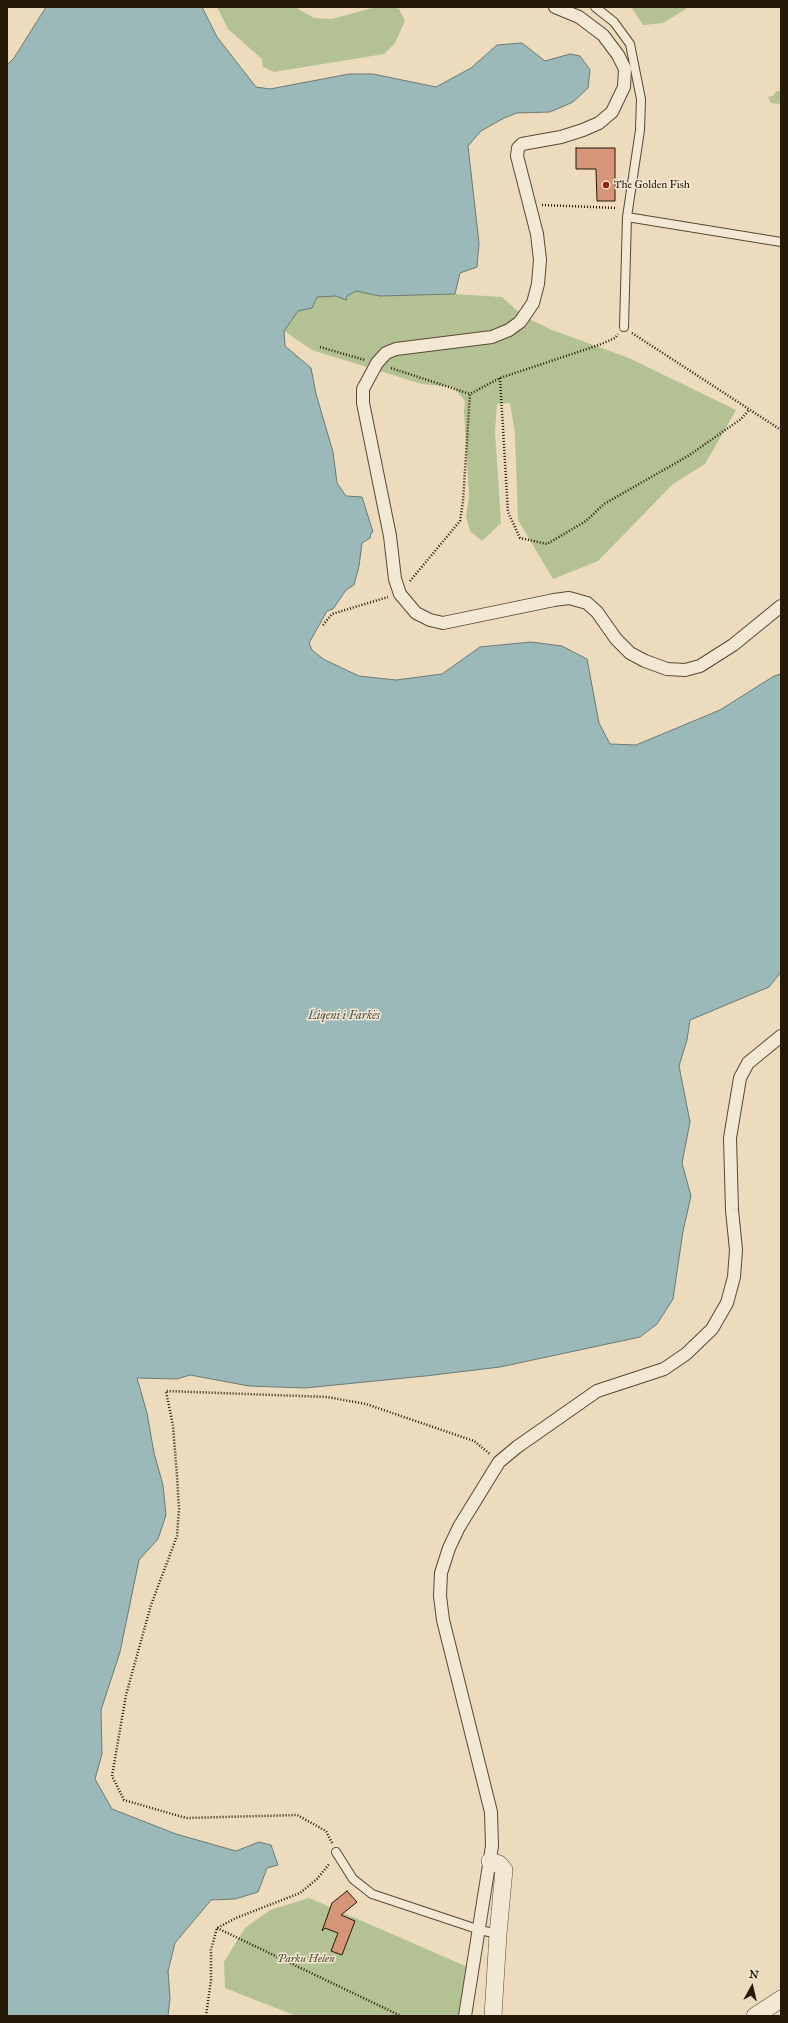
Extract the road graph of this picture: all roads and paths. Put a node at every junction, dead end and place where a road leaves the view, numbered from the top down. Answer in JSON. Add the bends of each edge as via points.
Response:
{"nodes":[{"id":1,"x":555,"y":7,"type":"edge"},
{"id":2,"x":595,"y":7,"type":"edge"},
{"id":3,"x":530,"y":205,"type":"junction"},
{"id":4,"x":628,"y":213,"type":"junction"},
{"id":5,"x":781,"y":242,"type":"edge"},
{"id":6,"x":624,"y":327,"type":"junction"},
{"id":7,"x":320,"y":347,"type":"dead end"},
{"id":8,"x":377,"y":363,"type":"junction"},
{"id":9,"x":500,"y":378,"type":"junction"},
{"id":10,"x":470,"y":394,"type":"junction"},
{"id":11,"x":749,"y":410,"type":"junction"},
{"id":12,"x":781,"y":430,"type":"edge"},
{"id":13,"x":400,"y":594,"type":"junction"},
{"id":14,"x":781,"y":606,"type":"edge"},
{"id":15,"x":323,"y":625,"type":"dead end"},
{"id":16,"x":781,"y":1036,"type":"edge"},
{"id":17,"x":499,"y":1462,"type":"junction"},
{"id":18,"x":336,"y":1852,"type":"junction"},
{"id":19,"x":490,"y":1861,"type":"junction"},
{"id":20,"x":217,"y":1928,"type":"junction"},
{"id":21,"x":480,"y":1930,"type":"junction"},
{"id":22,"x":498,"y":1934,"type":"junction"},
{"id":23,"x":781,"y":1999,"type":"edge"},
{"id":24,"x":206,"y":2016,"type":"edge"},
{"id":25,"x":401,"y":2016,"type":"edge"},
{"id":26,"x":465,"y":2016,"type":"edge"},
{"id":27,"x":493,"y":2016,"type":"edge"},
{"id":28,"x":755,"y":2016,"type":"edge"}],
"edges":[{"from":1,"to":3,"type":"street","via":[[579,16],[603,36],[625,69],[624,87],[612,112],[599,123],[561,137],[522,144],[518,148],[518,161]]},
{"from":2,"to":4,"type":"lane","via":[[614,22],[630,44],[641,99],[640,130]]},
{"from":3,"to":4,"type":"path","via":[[601,206]]},
{"from":3,"to":8,"type":"street","via":[[540,266],[533,304],[520,322],[492,337],[396,349],[386,353]]},
{"from":4,"to":5,"type":"lane"},
{"from":4,"to":6,"type":"lane"},
{"from":6,"to":9,"type":"path","via":[[616,338]]},
{"from":6,"to":11,"type":"path"},
{"from":7,"to":8,"type":"path"},
{"from":8,"to":10,"type":"path"},
{"from":8,"to":13,"type":"street","via":[[363,389],[363,403],[390,536],[395,579]]},
{"from":9,"to":10,"type":"path"},
{"from":9,"to":11,"type":"path","via":[[508,512],[520,538],[547,544],[586,521],[604,504],[688,456],[741,419]]},
{"from":10,"to":13,"type":"path","via":[[460,521]]},
{"from":11,"to":12,"type":"path"},
{"from":13,"to":14,"type":"street","via":[[416,612],[430,620],[443,623],[569,598],[587,603],[630,652],[667,669],[685,670],[700,666],[733,645]]},
{"from":13,"to":15,"type":"path","via":[[332,614]]},
{"from":16,"to":17,"type":"street","via":[[748,1063],[740,1078],[730,1138],[736,1250],[734,1277],[727,1303],[712,1329],[686,1354],[664,1369],[597,1391]]},
{"from":17,"to":18,"type":"path","via":[[474,1442],[366,1404],[319,1396],[166,1391],[180,1509],[177,1536],[151,1605],[128,1688],[112,1776],[124,1800],[186,1818],[297,1815],[326,1831]]},
{"from":17,"to":19,"type":"street","via":[[449,1548],[441,1573],[440,1596],[443,1620],[491,1812]]},
{"from":18,"to":20,"type":"path","via":[[327,1868],[300,1893]]},
{"from":18,"to":21,"type":"lane","via":[[353,1879],[372,1894]]},
{"from":19,"to":21,"type":"street"},
{"from":19,"to":22,"type":"street","via":[[499,1864],[504,1870]]},
{"from":20,"to":24,"type":"path","via":[[211,1950],[211,1980]]},
{"from":20,"to":25,"type":"path"},
{"from":21,"to":22,"type":"lane"},
{"from":21,"to":26,"type":"street"},
{"from":22,"to":27,"type":"street"},
{"from":23,"to":28,"type":"street"}]}
